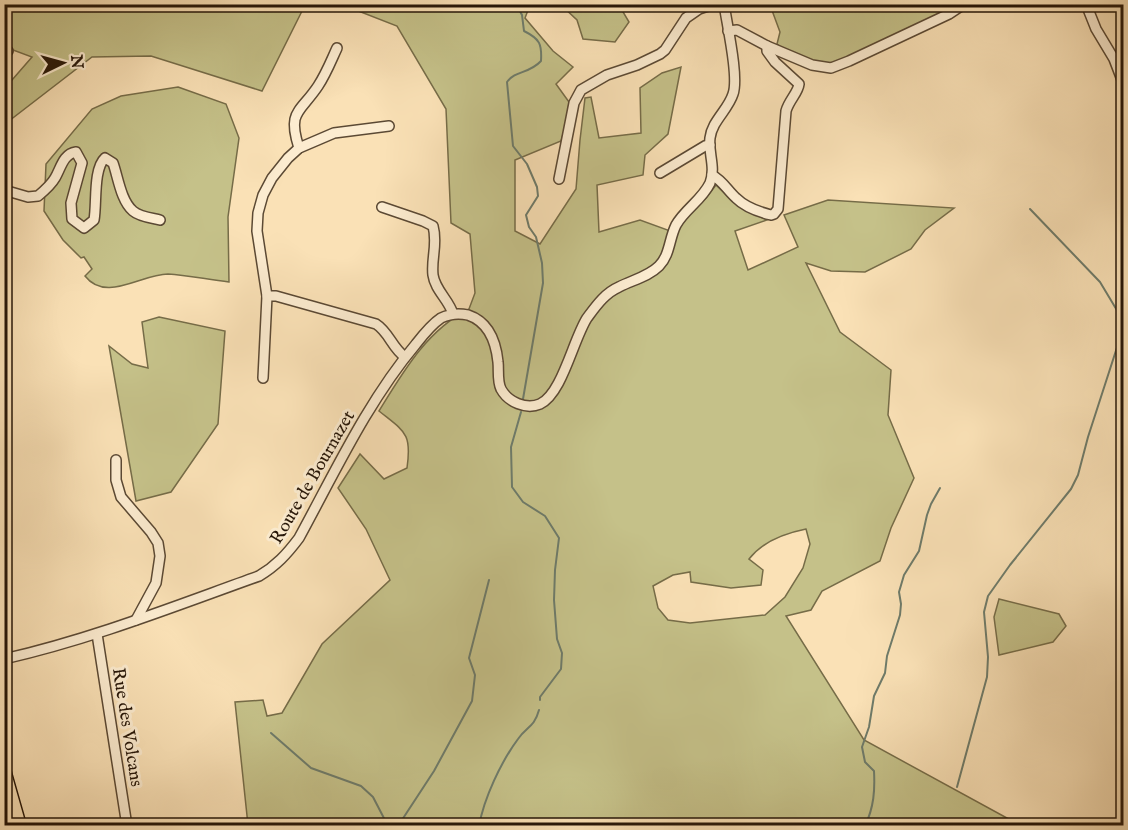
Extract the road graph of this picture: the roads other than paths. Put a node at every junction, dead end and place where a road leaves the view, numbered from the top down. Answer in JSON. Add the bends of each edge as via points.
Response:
{"nodes":[{"id":1,"x":714,"y":4,"type":"edge"},
{"id":2,"x":724,"y":4,"type":"edge"},
{"id":3,"x":964,"y":4,"type":"edge"},
{"id":4,"x":1086,"y":4,"type":"edge"},
{"id":5,"x":728,"y":31,"type":"junction"},
{"id":6,"x":767,"y":46,"type":"junction"},
{"id":7,"x":337,"y":48,"type":"dead end"},
{"id":8,"x":1124,"y":85,"type":"edge"},
{"id":9,"x":388,"y":126,"type":"dead end"},
{"id":10,"x":710,"y":145,"type":"junction"},
{"id":11,"x":299,"y":148,"type":"junction"},
{"id":12,"x":660,"y":173,"type":"dead end"},
{"id":13,"x":712,"y":175,"type":"junction"},
{"id":14,"x":559,"y":179,"type":"dead end"},
{"id":15,"x":4,"y":190,"type":"edge"},
{"id":16,"x":382,"y":207,"type":"dead end"},
{"id":17,"x":160,"y":220,"type":"dead end"},
{"id":18,"x":267,"y":296,"type":"junction"},
{"id":19,"x":453,"y":314,"type":"junction"},
{"id":20,"x":405,"y":357,"type":"junction"},
{"id":21,"x":263,"y":378,"type":"dead end"},
{"id":22,"x":116,"y":460,"type":"dead end"},
{"id":23,"x":136,"y":620,"type":"junction"},
{"id":24,"x":97,"y":634,"type":"junction"},
{"id":25,"x":4,"y":659,"type":"edge"},
{"id":26,"x":4,"y":771,"type":"edge"},
{"id":27,"x":7,"y":799,"type":"edge"},
{"id":28,"x":12,"y":825,"type":"edge"},
{"id":29,"x":20,"y":825,"type":"edge"},
{"id":30,"x":127,"y":825,"type":"edge"}],
"edges":[{"from":1,"to":14,"type":"street","via":[[686,18],[660,54],[581,90],[574,103]]},
{"from":2,"to":5,"type":"street"},
{"from":3,"to":6,"type":"street","via":[[831,68],[812,65]]},
{"from":4,"to":8,"type":"street"},
{"from":5,"to":6,"type":"street","via":[[736,30]]},
{"from":5,"to":10,"type":"street","via":[[734,90],[711,132]]},
{"from":6,"to":13,"type":"street","via":[[775,62],[799,84],[788,102],[784,122],[778,208],[774,214],[763,213],[736,198]]},
{"from":7,"to":11,"type":"street","via":[[322,79],[297,112],[293,124]]},
{"from":9,"to":11,"type":"street","via":[[334,133]]},
{"from":10,"to":12,"type":"street"},
{"from":10,"to":13,"type":"street"},
{"from":11,"to":18,"type":"street","via":[[272,178],[258,213],[258,243]]},
{"from":13,"to":19,"type":"street","via":[[705,192],[676,226],[666,259],[653,272],[605,296],[578,334],[561,379],[542,403],[515,403],[501,388],[495,347],[484,325],[466,315]]},
{"from":15,"to":17,"type":"street","via":[[38,196],[55,179],[63,160],[76,152],[82,163],[71,203],[72,219],[78,225],[84,228],[94,220],[96,184],[105,158],[113,163],[131,210]]},
{"from":16,"to":19,"type":"street","via":[[433,226],[435,284]]},
{"from":18,"to":20,"type":"street","via":[[376,324]]},
{"from":18,"to":21,"type":"street"},
{"from":19,"to":20,"type":"street","name":"Route de Bournazet","via":[[437,321]]},
{"from":20,"to":23,"type":"street","name":"Route de Bournazet","via":[[370,409],[287,555],[259,576]]},
{"from":22,"to":23,"type":"street","via":[[121,497],[151,532],[160,556],[156,583]]},
{"from":23,"to":24,"type":"street","name":"Route de Bournazet"},
{"from":24,"to":25,"type":"street","name":"Route de Bournazet"},
{"from":24,"to":30,"type":"street","name":"Rue des Volcans"},
{"from":26,"to":27,"type":"main road"},
{"from":27,"to":28,"type":"main road"},
{"from":27,"to":29,"type":"main road"}]}
